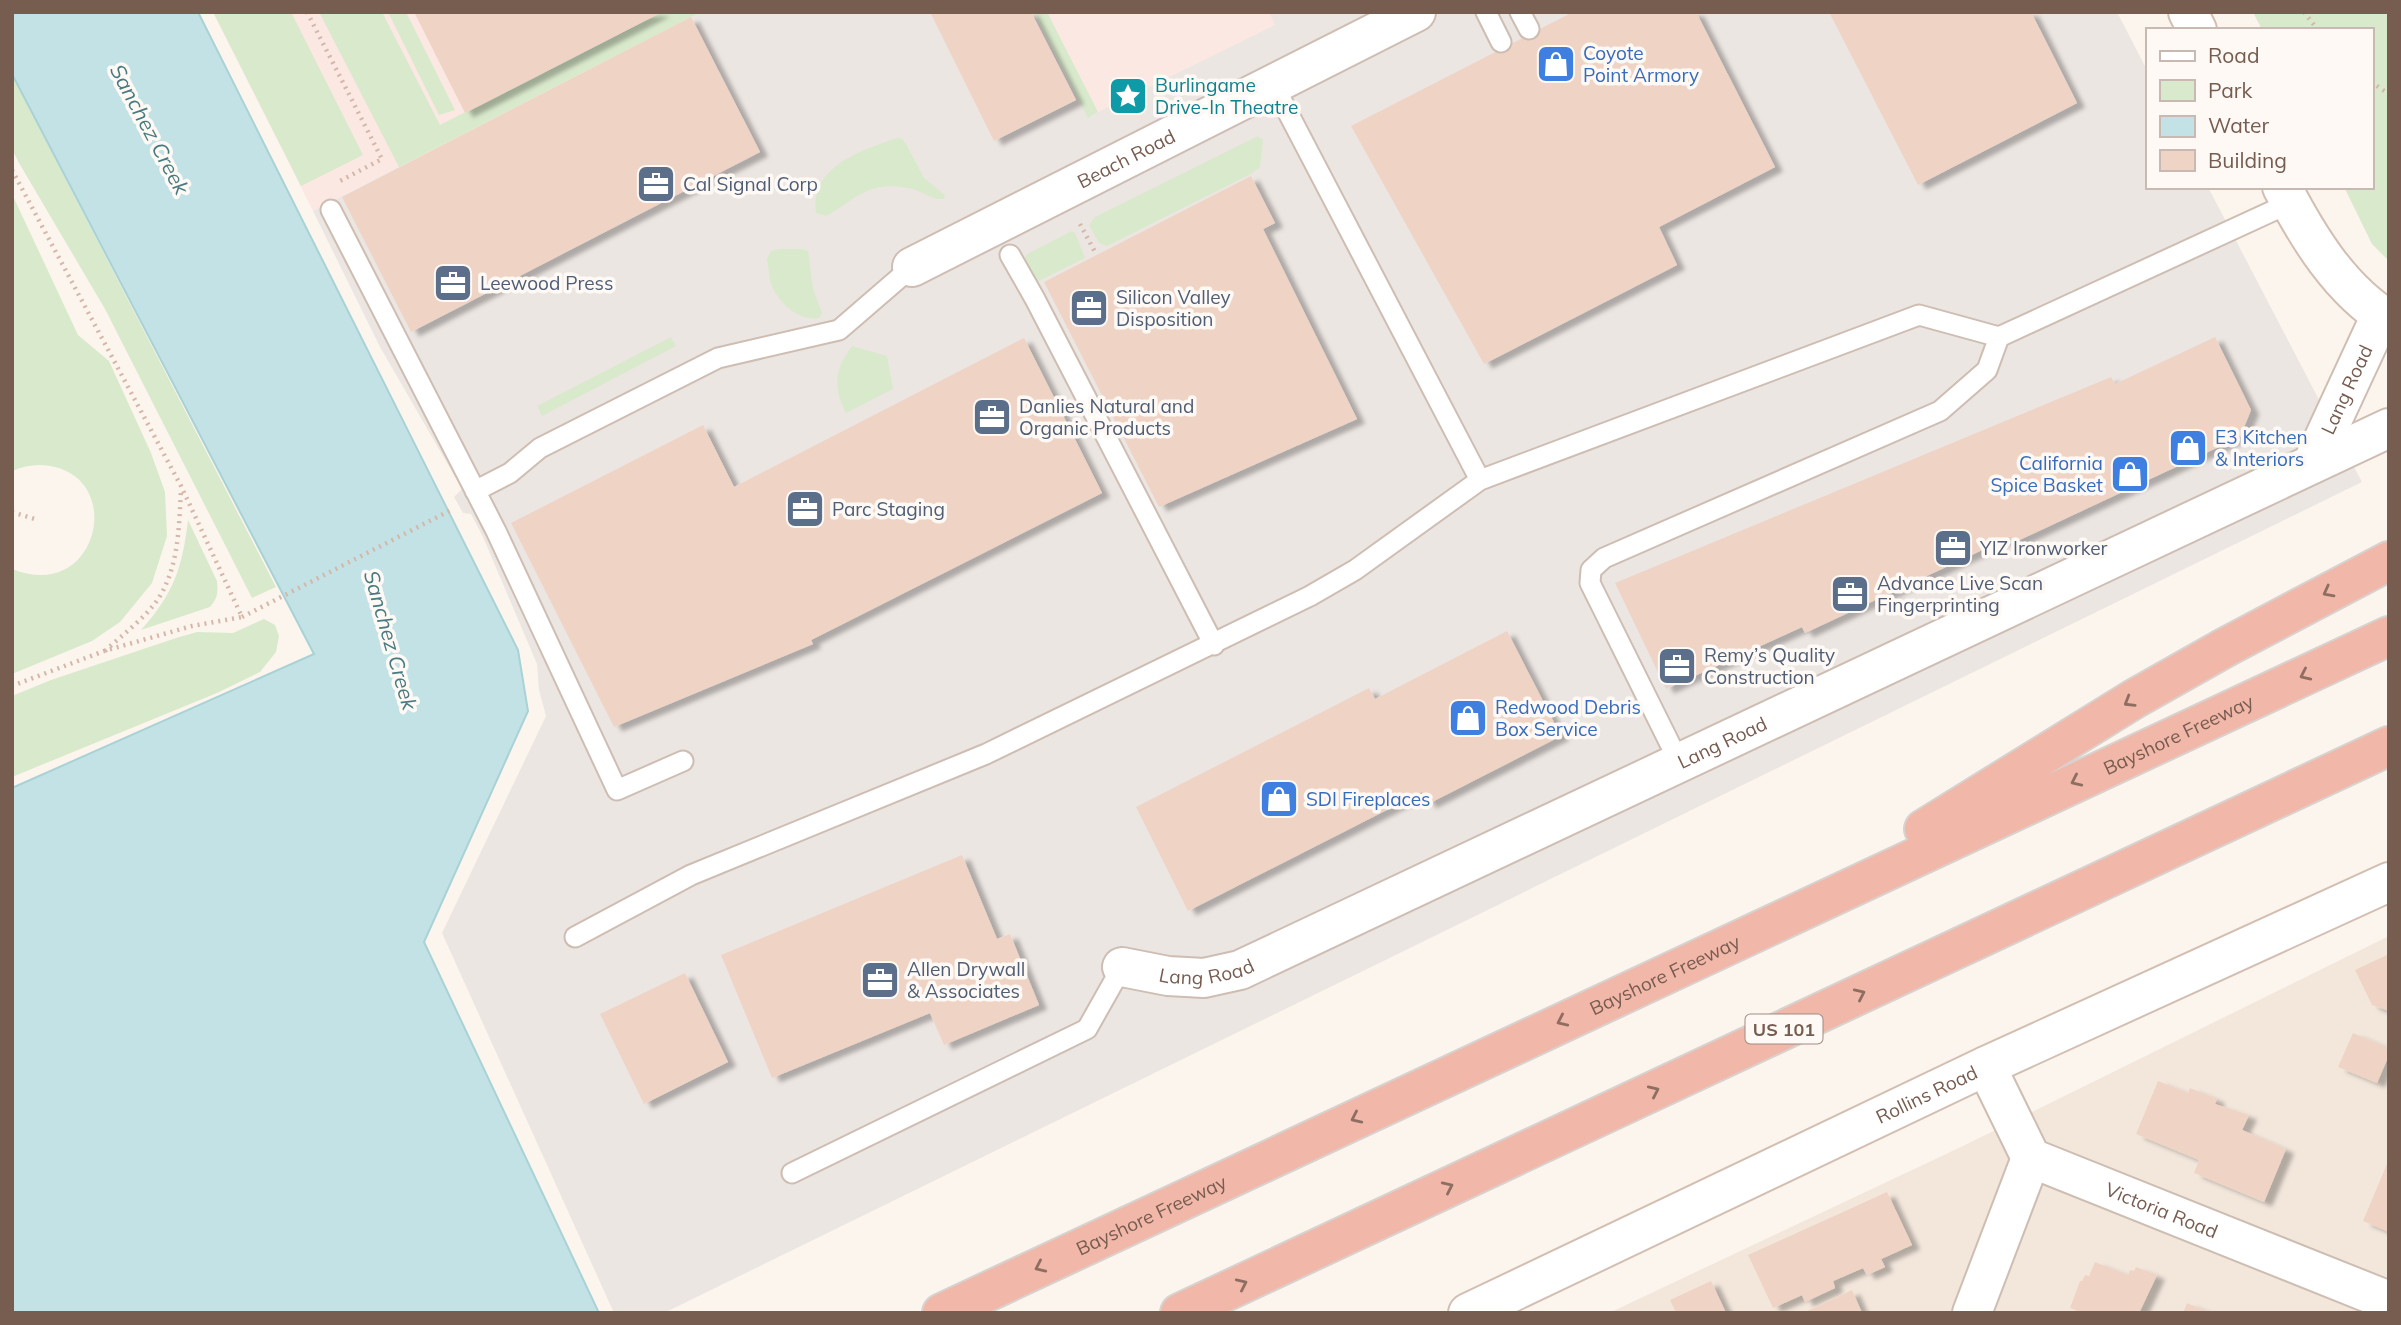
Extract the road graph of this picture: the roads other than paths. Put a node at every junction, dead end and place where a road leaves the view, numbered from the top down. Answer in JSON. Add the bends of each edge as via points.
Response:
{"nodes":[{"id":1,"x":1416,"y":12,"type":"edge"},
{"id":2,"x":1486,"y":12,"type":"edge"},
{"id":3,"x":2188,"y":12,"type":"edge"},
{"id":4,"x":2196,"y":28,"type":"edge"},
{"id":5,"x":1501,"y":42,"type":"dead end"},
{"id":6,"x":1273,"y":84,"type":"junction"},
{"id":7,"x":2286,"y":195,"type":"edge"},
{"id":8,"x":331,"y":211,"type":"dead end"},
{"id":9,"x":1010,"y":255,"type":"dead end"},
{"id":10,"x":912,"y":267,"type":"joint"},
{"id":11,"x":2385,"y":317,"type":"edge"},
{"id":12,"x":1999,"y":337,"type":"junction"},
{"id":13,"x":2389,"y":428,"type":"edge"},
{"id":14,"x":2312,"y":464,"type":"junction"},
{"id":15,"x":1480,"y":481,"type":"junction"},
{"id":16,"x":475,"y":491,"type":"junction"},
{"id":17,"x":2389,"y":561,"type":"edge"},
{"id":18,"x":2389,"y":636,"type":"edge"},
{"id":19,"x":1213,"y":645,"type":"junction"},
{"id":20,"x":2389,"y":746,"type":"edge"},
{"id":21,"x":683,"y":761,"type":"dead end"},
{"id":22,"x":1679,"y":762,"type":"junction"},
{"id":23,"x":2389,"y":882,"type":"edge"},
{"id":24,"x":1779,"y":919,"type":"junction"},
{"id":25,"x":575,"y":937,"type":"dead end"},
{"id":26,"x":1122,"y":967,"type":"joint"},
{"id":27,"x":1986,"y":1066,"type":"junction"},
{"id":28,"x":2031,"y":1158,"type":"junction"},
{"id":29,"x":792,"y":1173,"type":"dead end"},
{"id":30,"x":2389,"y":1301,"type":"edge"},
{"id":31,"x":942,"y":1313,"type":"edge"},
{"id":32,"x":1180,"y":1313,"type":"edge"},
{"id":33,"x":1468,"y":1313,"type":"edge"},
{"id":34,"x":1972,"y":1313,"type":"edge"}],
"edges":[{"from":1,"to":6,"type":"street","name":"Beach Road"},
{"from":2,"to":5,"type":"lane"},
{"from":3,"to":4,"type":"street"},
{"from":6,"to":10,"type":"street","name":"Beach Road"},
{"from":6,"to":15,"type":"lane"},
{"from":7,"to":11,"type":"street","via":[[2342,280]]},
{"from":7,"to":12,"type":"lane"},
{"from":8,"to":16,"type":"lane"},
{"from":9,"to":19,"type":"lane"},
{"from":10,"to":16,"type":"lane","via":[[835,332],[718,358],[540,448],[510,473]]},
{"from":11,"to":14,"type":"street","name":"Lang Road"},
{"from":12,"to":15,"type":"lane","via":[[1919,315]]},
{"from":12,"to":22,"type":"lane","via":[[1987,370],[1940,411],[1604,558],[1591,569],[1590,583]]},
{"from":13,"to":14,"type":"street","name":"Lang Road"},
{"from":14,"to":22,"type":"street","name":"Lang Road"},
{"from":15,"to":19,"type":"lane","via":[[1355,570]]},
{"from":16,"to":21,"type":"lane","via":[[618,790]]},
{"from":17,"to":24,"type":"highway","one_way":true,"via":[[2134,699]]},
{"from":18,"to":24,"type":"highway","name":"Bayshore Freeway","one_way":true},
{"from":19,"to":25,"type":"lane","via":[[986,754],[691,875]]},
{"from":32,"to":20,"type":"highway","number":"US 101","one_way":true},
{"from":22,"to":26,"type":"street","name":"Lang Road","via":[[1240,970],[1204,978]]},
{"from":23,"to":27,"type":"street","name":"Rollins Road"},
{"from":24,"to":31,"type":"highway","name":"Bayshore Freeway","one_way":true},
{"from":26,"to":29,"type":"lane","via":[[1087,1029]]},
{"from":27,"to":28,"type":"street"},
{"from":27,"to":33,"type":"street","name":"Rollins Road"},
{"from":28,"to":30,"type":"street","name":"Victoria Road"},
{"from":28,"to":34,"type":"street"}]}
